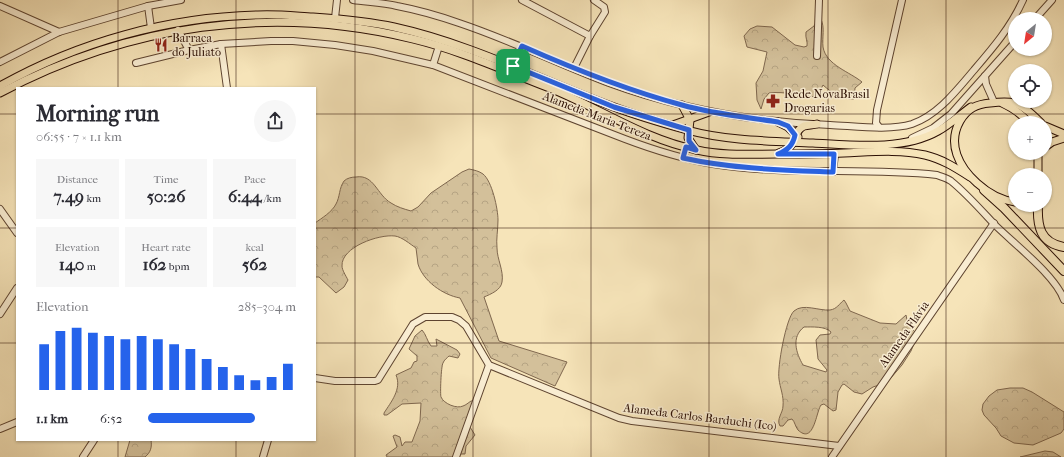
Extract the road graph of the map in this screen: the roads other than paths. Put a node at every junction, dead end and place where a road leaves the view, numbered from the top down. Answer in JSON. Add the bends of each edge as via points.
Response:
{"nodes":[{"id":1,"x":181,"y":0,"type":"edge"},
{"id":2,"x":337,"y":0,"type":"edge"},
{"id":3,"x":353,"y":0,"type":"edge"},
{"id":4,"x":522,"y":0,"type":"edge"},
{"id":5,"x":594,"y":0,"type":"edge"},
{"id":6,"x":819,"y":0,"type":"edge"},
{"id":7,"x":902,"y":0,"type":"edge"},
{"id":8,"x":1023,"y":0,"type":"edge"},
{"id":9,"x":1052,"y":0,"type":"edge"},
{"id":10,"x":397,"y":3,"type":"edge"},
{"id":11,"x":0,"y":6,"type":"edge"},
{"id":12,"x":148,"y":6,"type":"junction"},
{"id":13,"x":1041,"y":12,"type":"edge"},
{"id":14,"x":335,"y":18,"type":"junction"},
{"id":15,"x":151,"y":28,"type":"junction"},
{"id":16,"x":178,"y":30,"type":"junction"},
{"id":17,"x":59,"y":32,"type":"junction"},
{"id":18,"x":590,"y":36,"type":"junction"},
{"id":19,"x":221,"y":44,"type":"junction"},
{"id":20,"x":439,"y":46,"type":"junction"},
{"id":21,"x":522,"y":46,"type":"junction"},
{"id":22,"x":189,"y":50,"type":"junction"},
{"id":23,"x":1008,"y":50,"type":"edge"},
{"id":24,"x":817,"y":56,"type":"dead end"},
{"id":25,"x":0,"y":62,"type":"edge"},
{"id":26,"x":136,"y":63,"type":"dead end"},
{"id":27,"x":433,"y":65,"type":"junction"},
{"id":28,"x":513,"y":66,"type":"junction"},
{"id":29,"x":574,"y":68,"type":"junction"},
{"id":30,"x":985,"y":76,"type":"junction"},
{"id":31,"x":0,"y":86,"type":"edge"},
{"id":32,"x":227,"y":87,"type":"edge"},
{"id":33,"x":0,"y":93,"type":"edge"},
{"id":34,"x":997,"y":102,"type":"junction"},
{"id":35,"x":682,"y":105,"type":"junction"},
{"id":36,"x":971,"y":108,"type":"junction"},
{"id":37,"x":877,"y":110,"type":"junction"},
{"id":38,"x":709,"y":112,"type":"junction"},
{"id":39,"x":1022,"y":116,"type":"edge"},
{"id":40,"x":1033,"y":116,"type":"edge"},
{"id":41,"x":690,"y":120,"type":"junction"},
{"id":42,"x":778,"y":122,"type":"junction"},
{"id":43,"x":817,"y":124,"type":"junction"},
{"id":44,"x":673,"y":126,"type":"junction"},
{"id":45,"x":865,"y":126,"type":"junction"},
{"id":46,"x":879,"y":127,"type":"junction"},
{"id":47,"x":689,"y":130,"type":"junction"},
{"id":48,"x":1052,"y":130,"type":"edge"},
{"id":49,"x":1064,"y":134,"type":"edge"},
{"id":50,"x":795,"y":135,"type":"junction"},
{"id":51,"x":1064,"y":138,"type":"edge"},
{"id":52,"x":1052,"y":142,"type":"edge"},
{"id":53,"x":793,"y":143,"type":"junction"},
{"id":54,"x":804,"y":143,"type":"junction"},
{"id":55,"x":901,"y":143,"type":"junction"},
{"id":56,"x":686,"y":147,"type":"junction"},
{"id":57,"x":696,"y":150,"type":"junction"},
{"id":58,"x":778,"y":154,"type":"junction"},
{"id":59,"x":834,"y":154,"type":"junction"},
{"id":60,"x":683,"y":158,"type":"junction"},
{"id":61,"x":833,"y":172,"type":"junction"},
{"id":62,"x":970,"y":177,"type":"junction"},
{"id":63,"x":984,"y":190,"type":"junction"},
{"id":64,"x":1008,"y":200,"type":"edge"},
{"id":65,"x":0,"y":209,"type":"edge"},
{"id":66,"x":1038,"y":212,"type":"edge"},
{"id":67,"x":994,"y":223,"type":"junction"},
{"id":68,"x":16,"y":233,"type":"edge"},
{"id":69,"x":1064,"y":247,"type":"edge"},
{"id":70,"x":1064,"y":271,"type":"edge"},
{"id":71,"x":16,"y":290,"type":"edge"},
{"id":72,"x":1064,"y":300,"type":"edge"},
{"id":73,"x":0,"y":314,"type":"edge"},
{"id":74,"x":489,"y":365,"type":"junction"},
{"id":75,"x":316,"y":378,"type":"edge"},
{"id":76,"x":16,"y":422,"type":"edge"},
{"id":77,"x":0,"y":429,"type":"edge"},
{"id":78,"x":93,"y":441,"type":"edge"},
{"id":79,"x":268,"y":441,"type":"edge"},
{"id":80,"x":839,"y":446,"type":"junction"},
{"id":81,"x":83,"y":457,"type":"edge"},
{"id":82,"x":263,"y":457,"type":"edge"},
{"id":83,"x":456,"y":457,"type":"edge"},
{"id":84,"x":832,"y":457,"type":"edge"}],
"edges":[{"from":1,"to":12,"type":"street"},
{"from":2,"to":14,"type":"street"},
{"from":3,"to":10,"type":"street"},
{"from":4,"to":18,"type":"street"},
{"from":5,"to":18,"type":"street","via":[[604,7],[605,12]]},
{"from":6,"to":24,"type":"street"},
{"from":7,"to":37,"type":"street"},
{"from":8,"to":46,"type":"street","via":[[1004,34],[940,107],[926,118],[913,123]]},
{"from":9,"to":13,"type":"street"},
{"from":10,"to":21,"type":"street"},
{"from":11,"to":17,"type":"street"},
{"from":12,"to":15,"type":"street"},
{"from":12,"to":17,"type":"street"},
{"from":14,"to":15,"type":"main road","via":[[258,15],[220,17]]},
{"from":14,"to":28,"type":"main road","via":[[394,27],[454,44]]},
{"from":15,"to":31,"type":"main road","via":[[79,49]]},
{"from":16,"to":20,"type":"main road","via":[[262,22],[325,24],[391,34]]},
{"from":16,"to":22,"type":"street"},
{"from":16,"to":33,"type":"main road","via":[[133,40],[76,58]]},
{"from":17,"to":25,"type":"street"},
{"from":18,"to":29,"type":"street"},
{"from":19,"to":22,"type":"street","name":"Alameda Maria Tereza"},
{"from":19,"to":27,"type":"street","name":"Alameda Maria Tereza","via":[[271,41],[335,45]]},
{"from":19,"to":32,"type":"street"},
{"from":20,"to":27,"type":"street"},
{"from":20,"to":56,"type":"main road","via":[[563,94],[650,137]]},
{"from":21,"to":28,"type":"street"},
{"from":21,"to":29,"type":"street"},
{"from":22,"to":26,"type":"street","name":"Alameda Maria Tereza"},
{"from":23,"to":30,"type":"street"},
{"from":27,"to":60,"type":"street","name":"Alameda Maria Tereza","via":[[651,149]]},
{"from":28,"to":44,"type":"main road","via":[[614,107]]},
{"from":29,"to":35,"type":"street","via":[[610,83]]},
{"from":30,"to":34,"type":"street","via":[[986,84]]},
{"from":30,"to":55,"type":"street","via":[[943,121]]},
{"from":34,"to":36,"type":"main road"},
{"from":34,"to":39,"type":"main road","via":[[1015,109]]},
{"from":34,"to":40,"type":"main road","via":[[1019,105]]},
{"from":35,"to":38,"type":"street"},
{"from":35,"to":41,"type":"main road"},
{"from":36,"to":55,"type":"main road","via":[[933,134],[920,140]]},
{"from":36,"to":62,"type":"main road","via":[[958,125],[954,140],[961,164]]},
{"from":37,"to":45,"type":"street"},
{"from":37,"to":46,"type":"street","via":[[876,123]]},
{"from":38,"to":41,"type":"main road"},
{"from":38,"to":42,"type":"street"},
{"from":41,"to":44,"type":"main road"},
{"from":41,"to":47,"type":"main road"},
{"from":42,"to":43,"type":"street"},
{"from":42,"to":50,"type":"main road","via":[[788,126]]},
{"from":43,"to":45,"type":"street"},
{"from":43,"to":50,"type":"main road","via":[[804,126]]},
{"from":44,"to":47,"type":"main road"},
{"from":45,"to":46,"type":"street"},
{"from":47,"to":53,"type":"main road","via":[[724,138]]},
{"from":47,"to":57,"type":"main road","via":[[689,141]]},
{"from":48,"to":49,"type":"main road"},
{"from":50,"to":53,"type":"main road"},
{"from":50,"to":54,"type":"main road"},
{"from":51,"to":52,"type":"main road"},
{"from":53,"to":54,"type":"main road"},
{"from":53,"to":58,"type":"main road","via":[[786,151]]},
{"from":54,"to":55,"type":"main road"},
{"from":56,"to":57,"type":"main road"},
{"from":56,"to":60,"type":"street"},
{"from":57,"to":58,"type":"main road"},
{"from":58,"to":59,"type":"main road"},
{"from":59,"to":61,"type":"street"},
{"from":59,"to":62,"type":"main road","via":[[888,151],[926,156],[954,166]]},
{"from":60,"to":61,"type":"street","name":"Alameda Maria Tereza","via":[[745,168]]},
{"from":61,"to":67,"type":"street","name":"Alameda Maria Tereza","via":[[937,175],[950,180]]},
{"from":62,"to":63,"type":"main road"},
{"from":63,"to":64,"type":"main road"},
{"from":63,"to":70,"type":"highway"},
{"from":65,"to":68,"type":"street"},
{"from":66,"to":69,"type":"highway","via":[[1038,224],[1042,234],[1050,242]]},
{"from":67,"to":72,"type":"street","name":"Alameda Maria Tereza","via":[[1050,278]]},
{"from":67,"to":80,"type":"street","name":"Alameda Flávia"},
{"from":71,"to":73,"type":"street"},
{"from":74,"to":75,"type":"street","via":[[463,323],[452,317],[431,316],[413,324],[378,380],[335,381]]},
{"from":74,"to":80,"type":"street","name":"Alameda Carlos Barduchi (Ico)","via":[[619,418]]},
{"from":74,"to":83,"type":"street"},
{"from":76,"to":77,"type":"street"},
{"from":78,"to":81,"type":"street"},
{"from":79,"to":82,"type":"street"},
{"from":80,"to":84,"type":"street","name":"Alameda Flávia"}]}
